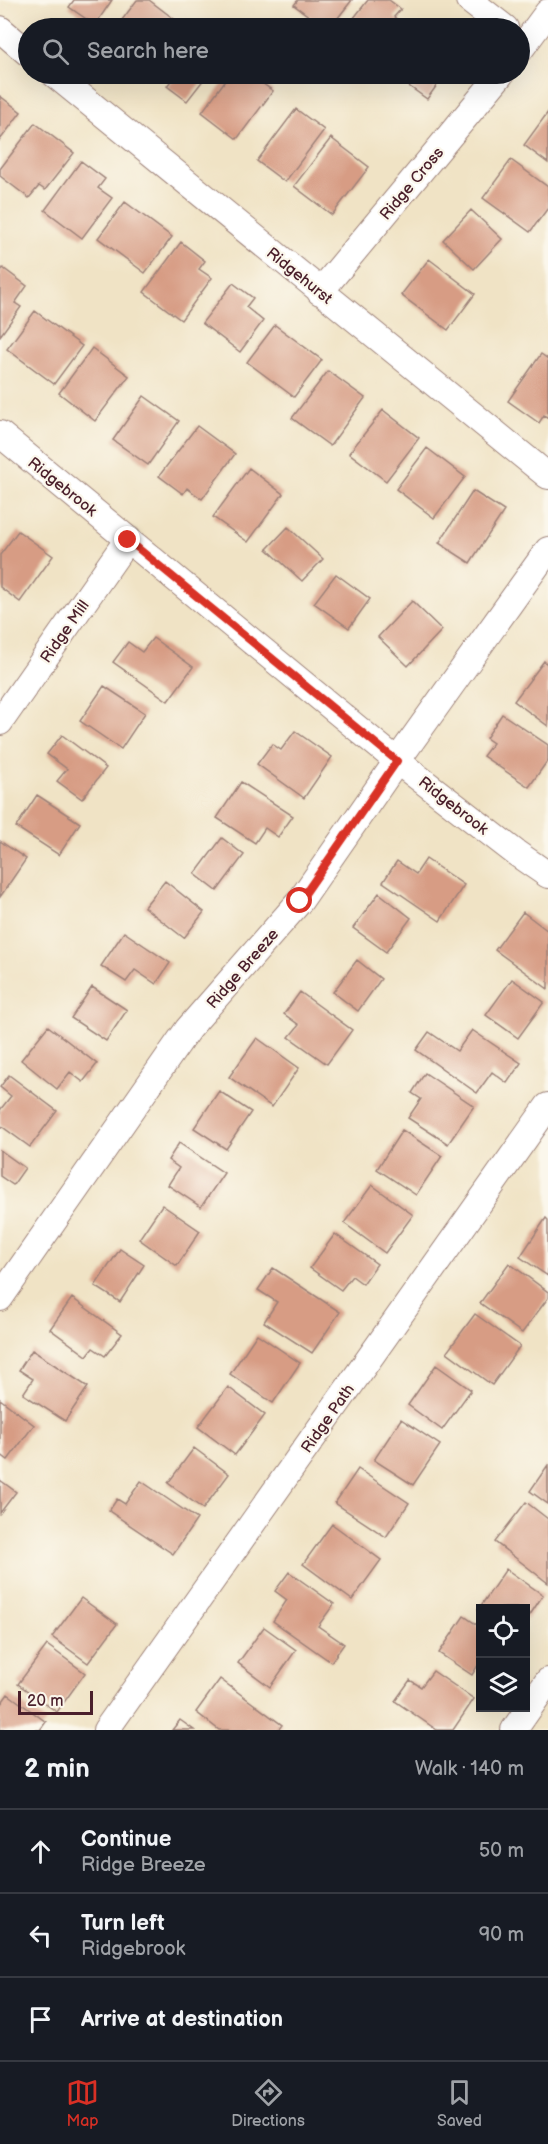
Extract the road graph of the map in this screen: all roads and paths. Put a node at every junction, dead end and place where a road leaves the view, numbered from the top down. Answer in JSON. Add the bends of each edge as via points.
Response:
{"nodes":[{"id":1,"x":469,"y":0,"type":"edge"},
{"id":2,"x":548,"y":12,"type":"edge"},
{"id":3,"x":490,"y":18,"type":"edge"},
{"id":4,"x":0,"y":29,"type":"edge"},
{"id":5,"x":530,"y":29,"type":"edge"},
{"id":6,"x":18,"y":44,"type":"edge"},
{"id":7,"x":66,"y":84,"type":"edge"},
{"id":8,"x":493,"y":84,"type":"edge"},
{"id":9,"x":320,"y":292,"type":"junction"},
{"id":10,"x":0,"y":434,"type":"edge"},
{"id":11,"x":548,"y":476,"type":"edge"},
{"id":12,"x":128,"y":540,"type":"junction"},
{"id":13,"x":548,"y":550,"type":"edge"},
{"id":14,"x":0,"y":722,"type":"edge"},
{"id":15,"x":397,"y":761,"type":"junction"},
{"id":16,"x":548,"y":875,"type":"edge"},
{"id":17,"x":548,"y":1106,"type":"edge"},
{"id":18,"x":0,"y":1298,"type":"edge"},
{"id":19,"x":548,"y":1681,"type":"edge"},
{"id":20,"x":106,"y":1730,"type":"edge"},
{"id":21,"x":514,"y":1730,"type":"edge"}],
"edges":[{"from":1,"to":3,"type":"street"},
{"from":2,"to":5,"type":"street"},
{"from":4,"to":6,"type":"street"},
{"from":7,"to":9,"type":"street","name":"Ridgehurst"},
{"from":8,"to":9,"type":"street","name":"Ridge Cross"},
{"from":9,"to":11,"type":"street","name":"Ridgehurst"},
{"from":10,"to":12,"type":"street","name":"Ridgebrook"},
{"from":12,"to":14,"type":"street","name":"Ridge Mill"},
{"from":12,"to":15,"type":"street","name":"Ridgebrook"},
{"from":13,"to":15,"type":"street","name":"Ridge Breeze"},
{"from":15,"to":16,"type":"street","name":"Ridgebrook"},
{"from":15,"to":18,"type":"street","name":"Ridge Breeze","via":[[300,901],[188,1029]]},
{"from":17,"to":20,"type":"street","name":"Ridge Path"},
{"from":19,"to":21,"type":"street"}]}
